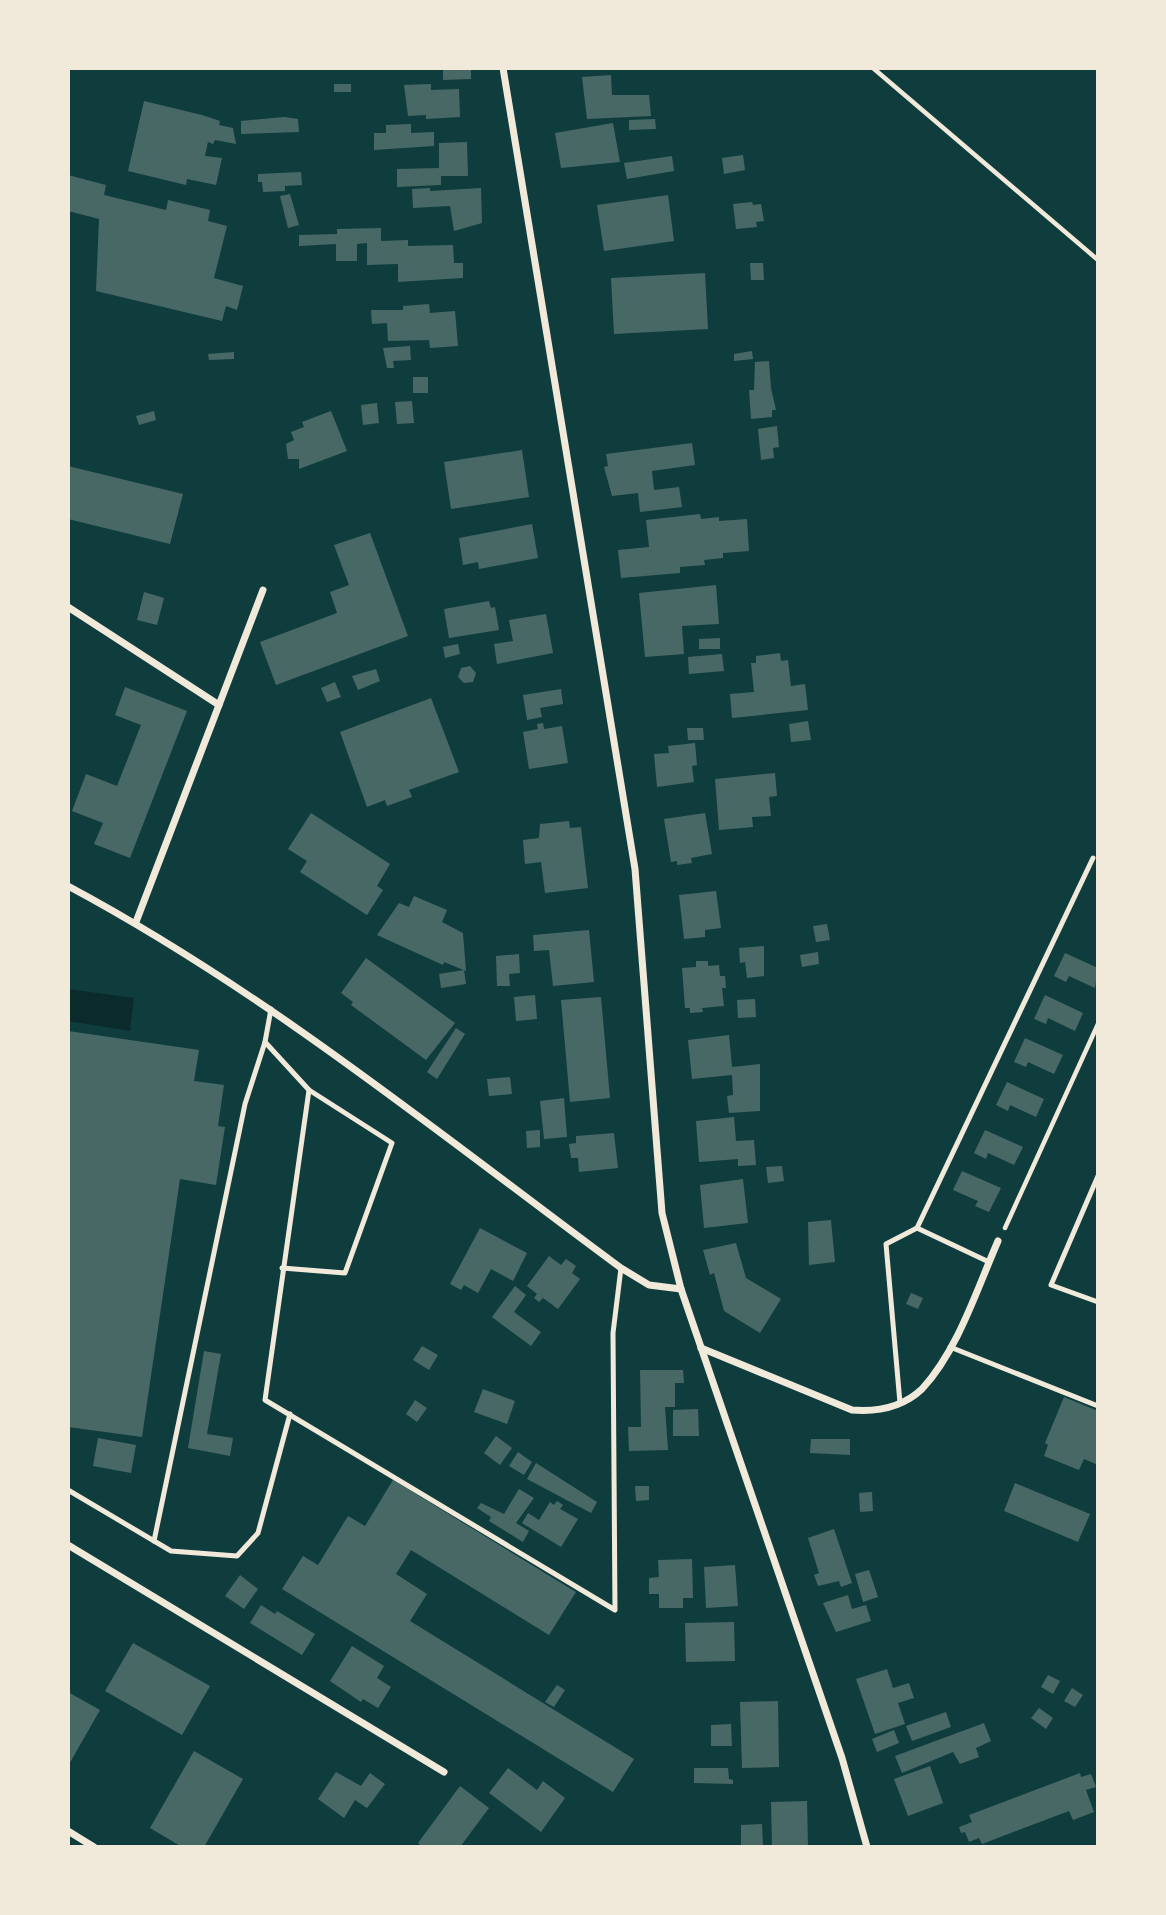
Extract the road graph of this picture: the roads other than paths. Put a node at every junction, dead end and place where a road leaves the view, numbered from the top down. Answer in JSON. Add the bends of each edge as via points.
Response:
{"nodes":[{"id":1,"x":503,"y":68,"type":"edge"},
{"id":2,"x":263,"y":590,"type":"dead end"},
{"id":3,"x":68,"y":607,"type":"edge"},
{"id":4,"x":219,"y":705,"type":"junction"},
{"id":5,"x":1093,"y":858,"type":"dead end"},
{"id":6,"x":68,"y":886,"type":"edge"},
{"id":7,"x":136,"y":922,"type":"junction"},
{"id":8,"x":271,"y":1009,"type":"junction"},
{"id":9,"x":265,"y":1042,"type":"junction"},
{"id":10,"x":309,"y":1090,"type":"junction"},
{"id":11,"x":1098,"y":1176,"type":"edge"},
{"id":12,"x":1095,"y":1190,"type":"edge"},
{"id":13,"x":917,"y":1228,"type":"junction"},
{"id":14,"x":998,"y":1241,"type":"road end"},
{"id":15,"x":989,"y":1262,"type":"junction"},
{"id":16,"x":282,"y":1268,"type":"junction"},
{"id":17,"x":621,"y":1268,"type":"junction"},
{"id":18,"x":681,"y":1289,"type":"junction"},
{"id":19,"x":1098,"y":1302,"type":"edge"},
{"id":20,"x":950,"y":1347,"type":"junction"},
{"id":21,"x":701,"y":1348,"type":"junction"},
{"id":22,"x":900,"y":1403,"type":"junction"},
{"id":23,"x":1098,"y":1406,"type":"edge"},
{"id":24,"x":290,"y":1415,"type":"junction"},
{"id":25,"x":68,"y":1490,"type":"edge"},
{"id":26,"x":154,"y":1541,"type":"junction"},
{"id":27,"x":68,"y":1545,"type":"edge"},
{"id":28,"x":444,"y":1772,"type":"dead end"},
{"id":29,"x":68,"y":1831,"type":"edge"},
{"id":30,"x":94,"y":1847,"type":"edge"},
{"id":31,"x":867,"y":1847,"type":"edge"}],
"edges":[{"from":1,"to":18,"type":"street","via":[[635,869],[662,1213]]},
{"from":2,"to":4,"type":"street"},
{"from":3,"to":4,"type":"street"},
{"from":4,"to":7,"type":"street"},
{"from":5,"to":13,"type":"lane"},
{"from":6,"to":7,"type":"street"},
{"from":7,"to":8,"type":"street"},
{"from":8,"to":9,"type":"lane"},
{"from":8,"to":17,"type":"street"},
{"from":9,"to":10,"type":"lane"},
{"from":9,"to":26,"type":"lane","via":[[245,1104]]},
{"from":10,"to":16,"type":"lane"},
{"from":10,"to":16,"type":"lane","via":[[392,1143],[345,1273]]},
{"from":11,"to":12,"type":"lane"},
{"from":12,"to":19,"type":"lane","via":[[1051,1285]]},
{"from":13,"to":15,"type":"lane"},
{"from":13,"to":22,"type":"lane","via":[[886,1244]]},
{"from":14,"to":15,"type":"street"},
{"from":15,"to":20,"type":"street"},
{"from":16,"to":24,"type":"lane","via":[[265,1400]]},
{"from":17,"to":18,"type":"street","via":[[649,1285]]},
{"from":17,"to":24,"type":"lane","via":[[613,1332],[615,1610]]},
{"from":18,"to":21,"type":"street"},
{"from":20,"to":22,"type":"street","via":[[921,1389]]},
{"from":20,"to":23,"type":"lane"},
{"from":21,"to":22,"type":"street","via":[[852,1410],[875,1412]]},
{"from":21,"to":31,"type":"street","via":[[842,1758]]},
{"from":24,"to":26,"type":"lane","via":[[258,1533],[237,1556],[171,1551]]},
{"from":25,"to":26,"type":"lane"},
{"from":27,"to":28,"type":"street"},
{"from":29,"to":30,"type":"street"}]}
